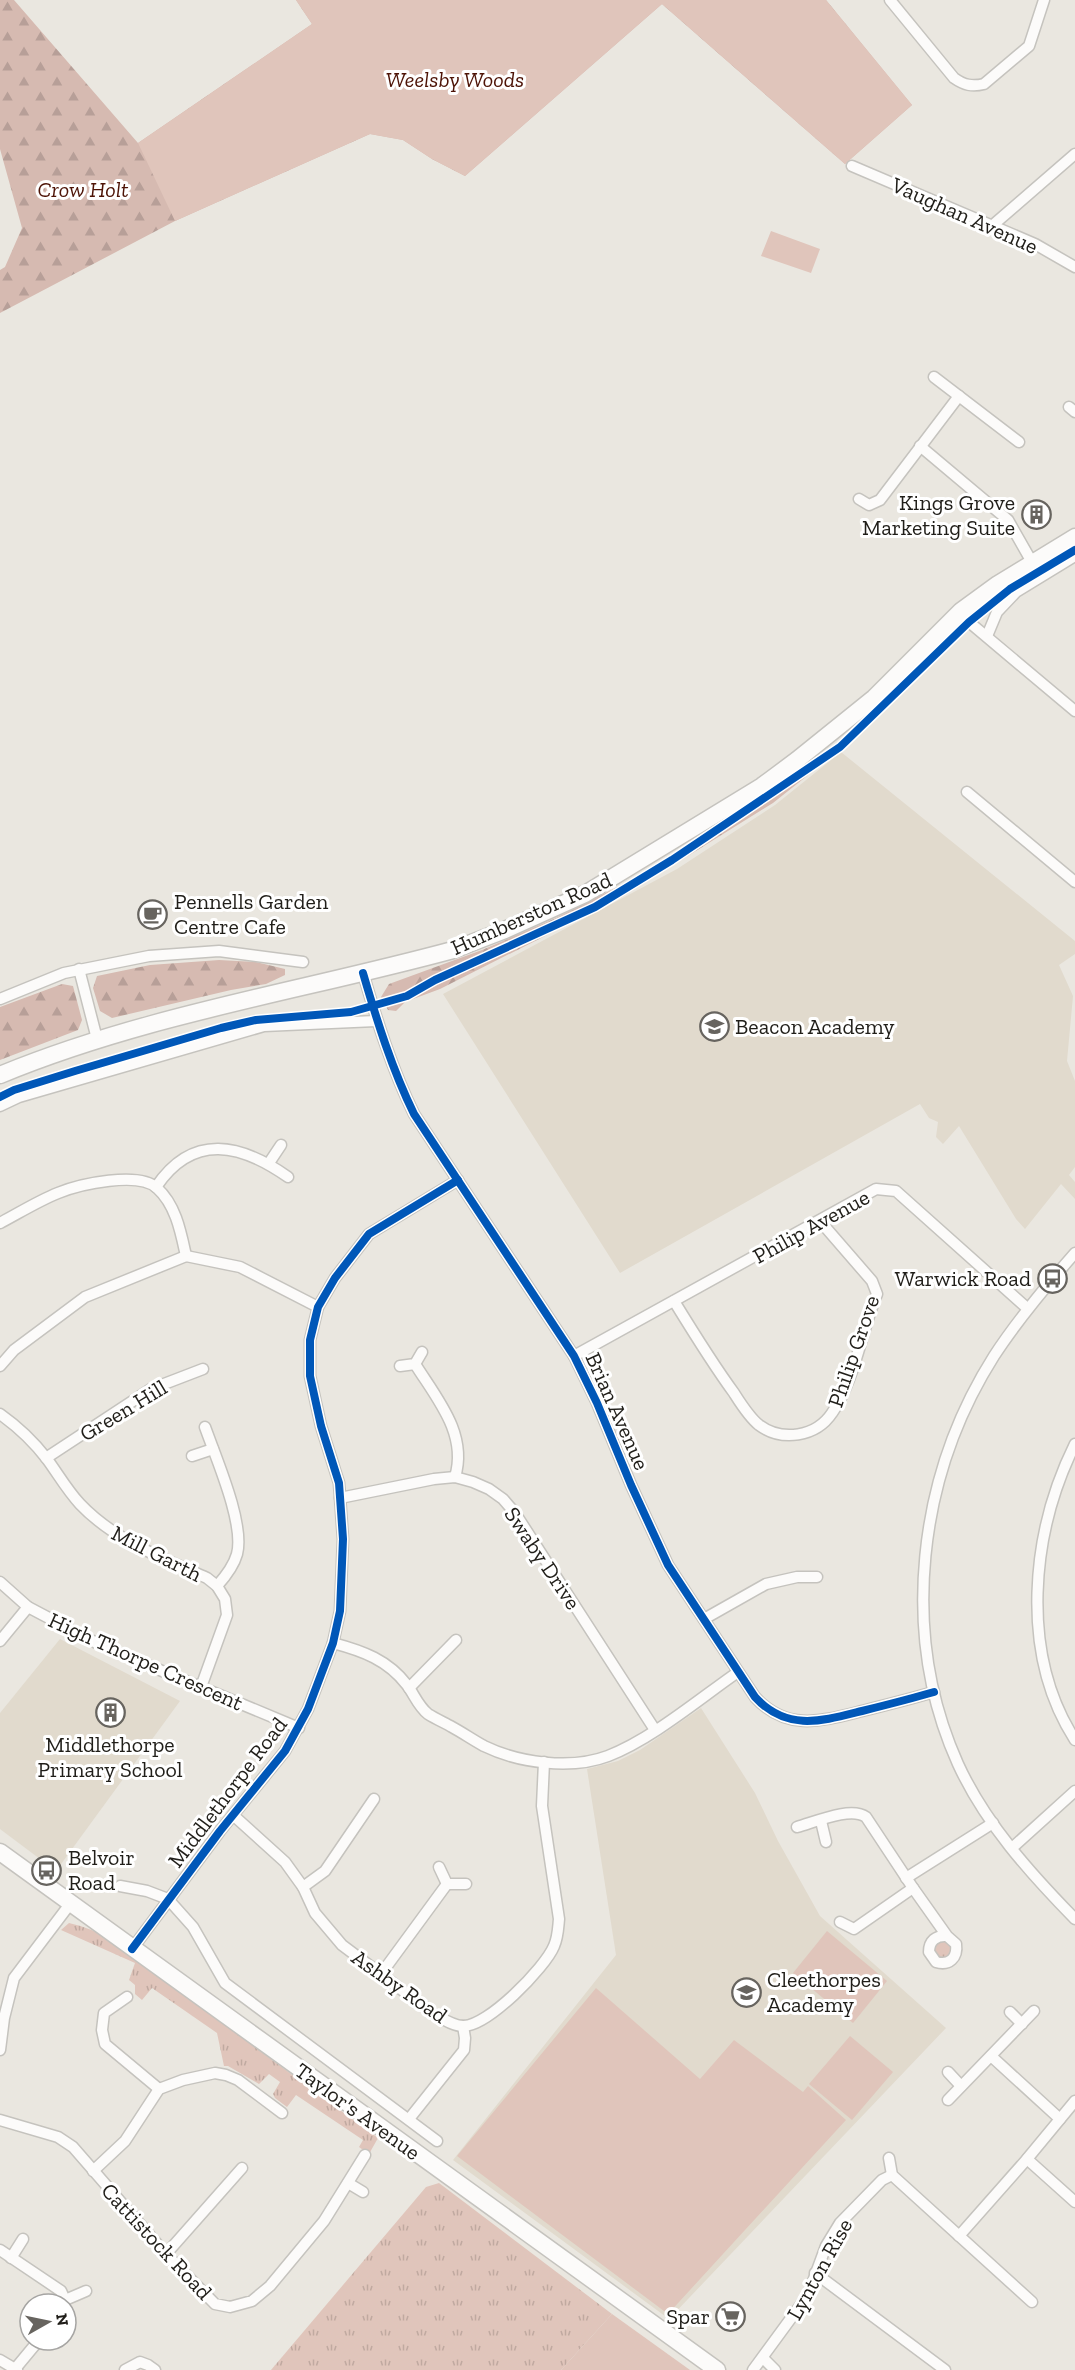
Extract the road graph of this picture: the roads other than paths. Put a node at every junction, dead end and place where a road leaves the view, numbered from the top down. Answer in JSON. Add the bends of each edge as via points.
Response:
{"nodes":[{"id":1,"x":890,"y":0,"type":"edge"},
{"id":2,"x":1044,"y":0,"type":"edge"},
{"id":3,"x":1075,"y":154,"type":"edge"},
{"id":4,"x":852,"y":166,"type":"dead end"},
{"id":5,"x":993,"y":225,"type":"junction"},
{"id":6,"x":1075,"y":267,"type":"edge"},
{"id":7,"x":934,"y":377,"type":"dead end"},
{"id":8,"x":959,"y":396,"type":"junction"},
{"id":9,"x":1019,"y":442,"type":"dead end"},
{"id":10,"x":920,"y":446,"type":"junction"},
{"id":11,"x":859,"y":499,"type":"dead end"},
{"id":12,"x":1075,"y":537,"type":"edge"},
{"id":13,"x":1075,"y":556,"type":"edge"},
{"id":14,"x":1033,"y":564,"type":"junction"},
{"id":15,"x":961,"y":611,"type":"junction"},
{"id":16,"x":987,"y":636,"type":"junction"},
{"id":17,"x":1075,"y":711,"type":"edge"},
{"id":18,"x":967,"y":792,"type":"dead end"},
{"id":19,"x":1075,"y":882,"type":"edge"},
{"id":20,"x":303,"y":962,"type":"dead end"},
{"id":21,"x":79,"y":969,"type":"junction"},
{"id":22,"x":363,"y":973,"type":"junction"},
{"id":23,"x":0,"y":999,"type":"edge"},
{"id":24,"x":376,"y":1021,"type":"junction"},
{"id":25,"x":97,"y":1039,"type":"junction"},
{"id":26,"x":0,"y":1075,"type":"edge"},
{"id":27,"x":0,"y":1106,"type":"edge"},
{"id":28,"x":281,"y":1145,"type":"dead end"},
{"id":29,"x":269,"y":1163,"type":"junction"},
{"id":30,"x":288,"y":1176,"type":"dead end"},
{"id":31,"x":458,"y":1180,"type":"junction"},
{"id":32,"x":156,"y":1186,"type":"junction"},
{"id":33,"x":820,"y":1221,"type":"junction"},
{"id":34,"x":0,"y":1223,"type":"edge"},
{"id":35,"x":1075,"y":1253,"type":"edge"},
{"id":36,"x":186,"y":1256,"type":"junction"},
{"id":37,"x":674,"y":1301,"type":"junction"},
{"id":38,"x":318,"y":1306,"type":"junction"},
{"id":39,"x":1027,"y":1308,"type":"junction"},
{"id":40,"x":422,"y":1352,"type":"dead end"},
{"id":41,"x":574,"y":1356,"type":"junction"},
{"id":42,"x":415,"y":1364,"type":"junction"},
{"id":43,"x":0,"y":1366,"type":"edge"},
{"id":44,"x":400,"y":1366,"type":"dead end"},
{"id":45,"x":203,"y":1369,"type":"dead end"},
{"id":46,"x":0,"y":1414,"type":"edge"},
{"id":47,"x":205,"y":1427,"type":"dead end"},
{"id":48,"x":1075,"y":1444,"type":"edge"},
{"id":49,"x":213,"y":1449,"type":"junction"},
{"id":50,"x":192,"y":1456,"type":"dead end"},
{"id":51,"x":46,"y":1458,"type":"junction"},
{"id":52,"x":455,"y":1478,"type":"junction"},
{"id":53,"x":340,"y":1497,"type":"junction"},
{"id":54,"x":817,"y":1577,"type":"dead end"},
{"id":55,"x":0,"y":1582,"type":"edge"},
{"id":56,"x":217,"y":1586,"type":"junction"},
{"id":57,"x":28,"y":1607,"type":"junction"},
{"id":58,"x":704,"y":1619,"type":"junction"},
{"id":59,"x":456,"y":1640,"type":"dead end"},
{"id":60,"x":0,"y":1641,"type":"edge"},
{"id":61,"x":333,"y":1643,"type":"junction"},
{"id":62,"x":738,"y":1672,"type":"junction"},
{"id":63,"x":201,"y":1687,"type":"junction"},
{"id":64,"x":409,"y":1688,"type":"junction"},
{"id":65,"x":934,"y":1692,"type":"junction"},
{"id":66,"x":299,"y":1728,"type":"junction"},
{"id":67,"x":655,"y":1730,"type":"junction"},
{"id":68,"x":1075,"y":1740,"type":"edge"},
{"id":69,"x":544,"y":1762,"type":"junction"},
{"id":70,"x":1075,"y":1791,"type":"edge"},
{"id":71,"x":374,"y":1799,"type":"dead end"},
{"id":72,"x":233,"y":1815,"type":"junction"},
{"id":73,"x":821,"y":1821,"type":"junction"},
{"id":74,"x":993,"y":1823,"type":"junction"},
{"id":75,"x":797,"y":1827,"type":"dead end"},
{"id":76,"x":826,"y":1842,"type":"dead end"},
{"id":77,"x":1012,"y":1848,"type":"junction"},
{"id":78,"x":0,"y":1852,"type":"edge"},
{"id":79,"x":439,"y":1867,"type":"dead end"},
{"id":80,"x":906,"y":1878,"type":"junction"},
{"id":81,"x":447,"y":1884,"type":"junction"},
{"id":82,"x":466,"y":1884,"type":"dead end"},
{"id":83,"x":120,"y":1886,"type":"dead end"},
{"id":84,"x":303,"y":1887,"type":"junction"},
{"id":85,"x":913,"y":1888,"type":"junction"},
{"id":86,"x":168,"y":1899,"type":"junction"},
{"id":87,"x":70,"y":1904,"type":"junction"},
{"id":88,"x":1075,"y":1919,"type":"edge"},
{"id":89,"x":840,"y":1922,"type":"dead end"},
{"id":90,"x":947,"y":1936,"type":"dead end"},
{"id":91,"x":132,"y":1949,"type":"junction"},
{"id":92,"x":381,"y":1974,"type":"junction"},
{"id":93,"x":127,"y":1997,"type":"dead end"},
{"id":94,"x":1034,"y":2011,"type":"dead end"},
{"id":95,"x":1010,"y":2012,"type":"dead end"},
{"id":96,"x":2,"y":2018,"type":"edge"},
{"id":97,"x":1022,"y":2024,"type":"junction"},
{"id":98,"x":463,"y":2026,"type":"junction"},
{"id":99,"x":0,"y":2050,"type":"edge"},
{"id":100,"x":991,"y":2056,"type":"junction"},
{"id":101,"x":948,"y":2072,"type":"dead end"},
{"id":102,"x":961,"y":2086,"type":"junction"},
{"id":103,"x":159,"y":2089,"type":"junction"},
{"id":104,"x":948,"y":2100,"type":"dead end"},
{"id":105,"x":1075,"y":2101,"type":"edge"},
{"id":106,"x":282,"y":2113,"type":"dead end"},
{"id":107,"x":409,"y":2119,"type":"junction"},
{"id":108,"x":1060,"y":2119,"type":"junction"},
{"id":109,"x":0,"y":2120,"type":"edge"},
{"id":110,"x":437,"y":2141,"type":"dead end"},
{"id":111,"x":365,"y":2155,"type":"dead end"},
{"id":112,"x":889,"y":2158,"type":"dead end"},
{"id":113,"x":1028,"y":2159,"type":"junction"},
{"id":114,"x":242,"y":2168,"type":"dead end"},
{"id":115,"x":93,"y":2171,"type":"junction"},
{"id":116,"x":892,"y":2175,"type":"junction"},
{"id":117,"x":348,"y":2182,"type":"junction"},
{"id":118,"x":363,"y":2192,"type":"dead end"},
{"id":119,"x":1075,"y":2202,"type":"edge"},
{"id":120,"x":959,"y":2236,"type":"junction"},
{"id":121,"x":23,"y":2239,"type":"dead end"},
{"id":122,"x":0,"y":2250,"type":"edge"},
{"id":123,"x":166,"y":2254,"type":"junction"},
{"id":124,"x":11,"y":2258,"type":"junction"},
{"id":125,"x":816,"y":2273,"type":"junction"},
{"id":126,"x":86,"y":2290,"type":"dead end"},
{"id":127,"x":61,"y":2292,"type":"edge"},
{"id":128,"x":78,"y":2294,"type":"edge"},
{"id":129,"x":1032,"y":2302,"type":"dead end"},
{"id":130,"x":29,"y":2352,"type":"edge"},
{"id":131,"x":763,"y":2358,"type":"junction"},
{"id":132,"x":0,"y":2361,"type":"edge"},
{"id":133,"x":16,"y":2369,"type":"edge"},
{"id":134,"x":125,"y":2370,"type":"edge"},
{"id":135,"x":155,"y":2370,"type":"edge"},
{"id":136,"x":717,"y":2370,"type":"edge"},
{"id":137,"x":753,"y":2370,"type":"edge"},
{"id":138,"x":776,"y":2370,"type":"edge"},
{"id":139,"x":945,"y":2370,"type":"edge"}],
"edges":[{"from":1,"to":2,"type":"street","via":[[954,78],[977,86],[1029,45]]},
{"from":3,"to":5,"type":"street"},
{"from":4,"to":5,"type":"street","name":"Vaughan Avenue"},
{"from":5,"to":6,"type":"street","name":"Vaughan Avenue"},
{"from":7,"to":8,"type":"street"},
{"from":8,"to":9,"type":"street"},
{"from":8,"to":10,"type":"street"},
{"from":10,"to":11,"type":"street","via":[[877,502],[869,505]]},
{"from":10,"to":14,"type":"street","via":[[1008,520]]},
{"from":12,"to":14,"type":"main road","name":"Humberston Road"},
{"from":13,"to":16,"type":"street","via":[[1016,592],[997,612]]},
{"from":14,"to":15,"type":"main road","name":"Humberston Road"},
{"from":15,"to":16,"type":"street"},
{"from":15,"to":22,"type":"main road","name":"Humberston Road","via":[[874,698],[797,760],[664,848],[585,894],[505,930],[453,950]]},
{"from":16,"to":17,"type":"street"},
{"from":18,"to":19,"type":"street"},
{"from":20,"to":21,"type":"street","via":[[219,951],[148,956]]},
{"from":21,"to":23,"type":"street"},
{"from":21,"to":25,"type":"street"},
{"from":22,"to":24,"type":"street","name":"Brian Avenue"},
{"from":22,"to":25,"type":"main road","name":"Humberston Road"},
{"from":24,"to":27,"type":"street","via":[[264,1026],[19,1097]]},
{"from":24,"to":31,"type":"street","name":"Brian Avenue","via":[[414,1114]]},
{"from":25,"to":26,"type":"main road","name":"Humberston Road"},
{"from":28,"to":29,"type":"street"},
{"from":29,"to":30,"type":"street"},
{"from":29,"to":32,"type":"street","via":[[240,1151],[210,1149],[174,1164]]},
{"from":31,"to":38,"type":"street","name":"Middlethorpe Road","via":[[369,1234],[334,1278]]},
{"from":31,"to":41,"type":"street","name":"Brian Avenue"},
{"from":32,"to":34,"type":"street","via":[[136,1180],[87,1186],[59,1193]]},
{"from":32,"to":36,"type":"street","via":[[175,1217]]},
{"from":33,"to":37,"type":"street","name":"Philip Avenue"},
{"from":33,"to":37,"type":"street","name":"Philip Grove","via":[[872,1281],[878,1294],[843,1395],[832,1414],[816,1429],[794,1435],[759,1425],[711,1362]]},
{"from":33,"to":39,"type":"street","name":"Philip Avenue","via":[[876,1190],[896,1191]]},
{"from":35,"to":39,"type":"street"},
{"from":36,"to":38,"type":"street","via":[[240,1267]]},
{"from":36,"to":43,"type":"street","via":[[85,1297],[14,1350]]},
{"from":37,"to":41,"type":"street","name":"Philip Avenue"},
{"from":38,"to":53,"type":"street","name":"Middlethorpe Road","via":[[310,1340],[310,1376]]},
{"from":39,"to":65,"type":"street","via":[[993,1357],[967,1405],[946,1458],[932,1512],[924,1606]]},
{"from":40,"to":42,"type":"street"},
{"from":41,"to":58,"type":"street","name":"Brian Avenue","via":[[668,1565]]},
{"from":42,"to":44,"type":"street"},
{"from":42,"to":52,"type":"street","via":[[455,1433],[459,1464]]},
{"from":45,"to":51,"type":"street","name":"Green Hill","via":[[151,1389]]},
{"from":46,"to":51,"type":"street","name":"Mill Garth"},
{"from":47,"to":49,"type":"street"},
{"from":48,"to":68,"type":"street","via":[[1045,1531],[1038,1598],[1043,1659],[1053,1694]]},
{"from":49,"to":50,"type":"street"},
{"from":49,"to":56,"type":"street","via":[[238,1525],[237,1554]]},
{"from":51,"to":56,"type":"street","name":"Mill Garth","via":[[78,1503],[111,1531]]},
{"from":52,"to":53,"type":"street","name":"Swaby Drive"},
{"from":52,"to":67,"type":"street","name":"Swaby Drive","via":[[473,1482],[504,1499]]},
{"from":53,"to":61,"type":"street","name":"Middlethorpe Road","via":[[343,1580]]},
{"from":54,"to":58,"type":"street","via":[[766,1584]]},
{"from":55,"to":57,"type":"street","name":"High Thorpe Crescent"},
{"from":56,"to":63,"type":"street","name":"Mill Garth","via":[[225,1599],[227,1615]]},
{"from":57,"to":60,"type":"street"},
{"from":57,"to":63,"type":"street","name":"High Thorpe Crescent","via":[[102,1646]]},
{"from":58,"to":62,"type":"street","name":"Brian Avenue"},
{"from":59,"to":64,"type":"street"},
{"from":61,"to":64,"type":"street","via":[[383,1661]]},
{"from":61,"to":66,"type":"street","name":"Middlethorpe Road"},
{"from":62,"to":65,"type":"street","name":"Brian Avenue","via":[[764,1707],[800,1721],[826,1720]]},
{"from":62,"to":67,"type":"street"},
{"from":63,"to":66,"type":"street","name":"High Thorpe Crescent"},
{"from":64,"to":69,"type":"street","via":[[428,1714],[484,1745],[503,1754]]},
{"from":65,"to":74,"type":"street","via":[[959,1765]]},
{"from":66,"to":72,"type":"street","name":"Middlethorpe Road"},
{"from":67,"to":69,"type":"street","via":[[609,1756],[579,1763]]},
{"from":69,"to":98,"type":"street","name":"Ashby Road","via":[[542,1806],[558,1935],[546,1960],[497,2011],[483,2021]]},
{"from":70,"to":77,"type":"street"},
{"from":71,"to":84,"type":"street","via":[[325,1871]]},
{"from":72,"to":84,"type":"street","name":"Ashby Road","via":[[276,1852]]},
{"from":72,"to":86,"type":"street","name":"Middlethorpe Road"},
{"from":73,"to":75,"type":"street"},
{"from":73,"to":76,"type":"street"},
{"from":73,"to":80,"type":"street","via":[[846,1813],[862,1814]]},
{"from":74,"to":77,"type":"street"},
{"from":74,"to":80,"type":"street"},
{"from":77,"to":88,"type":"street"},
{"from":78,"to":87,"type":"main road","name":"Taylor's Avenue"},
{"from":79,"to":81,"type":"street"},
{"from":80,"to":85,"type":"street"},
{"from":81,"to":82,"type":"street"},
{"from":81,"to":92,"type":"street"},
{"from":83,"to":86,"type":"street"},
{"from":84,"to":92,"type":"street","name":"Ashby Road","via":[[327,1930]]},
{"from":85,"to":89,"type":"street","via":[[854,1929]]},
{"from":85,"to":90,"type":"street"},
{"from":86,"to":91,"type":"street","name":"Middlethorpe Road"},
{"from":86,"to":107,"type":"street","via":[[193,1927],[225,1983]]},
{"from":87,"to":91,"type":"main road","name":"Taylor's Avenue"},
{"from":87,"to":96,"type":"street","via":[[14,1978]]},
{"from":91,"to":136,"type":"main road","name":"Taylor's Avenue"},
{"from":92,"to":98,"type":"street","name":"Ashby Road","via":[[434,2014]]},
{"from":93,"to":103,"type":"street","via":[[104,2013],[105,2044]]},
{"from":94,"to":97,"type":"street"},
{"from":95,"to":97,"type":"street"},
{"from":96,"to":99,"type":"street"},
{"from":97,"to":100,"type":"street"},
{"from":98,"to":107,"type":"street","via":[[464,2050]]},
{"from":100,"to":102,"type":"street"},
{"from":100,"to":108,"type":"street"},
{"from":101,"to":102,"type":"street"},
{"from":102,"to":104,"type":"street"},
{"from":103,"to":106,"type":"street","via":[[204,2075],[226,2075]]},
{"from":103,"to":115,"type":"street","via":[[125,2141]]},
{"from":105,"to":108,"type":"street"},
{"from":107,"to":110,"type":"street"},
{"from":108,"to":113,"type":"street"},
{"from":109,"to":115,"type":"street","name":"Cattistock Road","via":[[58,2137],[73,2147]]},
{"from":111,"to":117,"type":"street","name":"Cattistock Road"},
{"from":112,"to":116,"type":"street"},
{"from":113,"to":119,"type":"street"},
{"from":113,"to":120,"type":"street"},
{"from":114,"to":123,"type":"street"},
{"from":115,"to":123,"type":"street","name":"Cattistock Road"},
{"from":116,"to":120,"type":"street"},
{"from":116,"to":125,"type":"street","name":"Lynton Rise","via":[[882,2180],[840,2223]]},
{"from":117,"to":118,"type":"street"},
{"from":117,"to":123,"type":"street","name":"Cattistock Road","via":[[324,2221],[270,2286],[252,2301],[230,2307],[215,2304]]},
{"from":120,"to":129,"type":"street"},
{"from":121,"to":124,"type":"street"},
{"from":122,"to":124,"type":"street"},
{"from":124,"to":127,"type":"street"},
{"from":125,"to":131,"type":"street","name":"Lynton Rise","via":[[808,2295]]},
{"from":125,"to":139,"type":"street"},
{"from":126,"to":128,"type":"street"},
{"from":130,"to":133,"type":"street"},
{"from":131,"to":137,"type":"street","name":"Lynton Rise"},
{"from":131,"to":138,"type":"street"},
{"from":132,"to":133,"type":"street"},
{"from":134,"to":135,"type":"street","via":[[140,2362]]}]}
